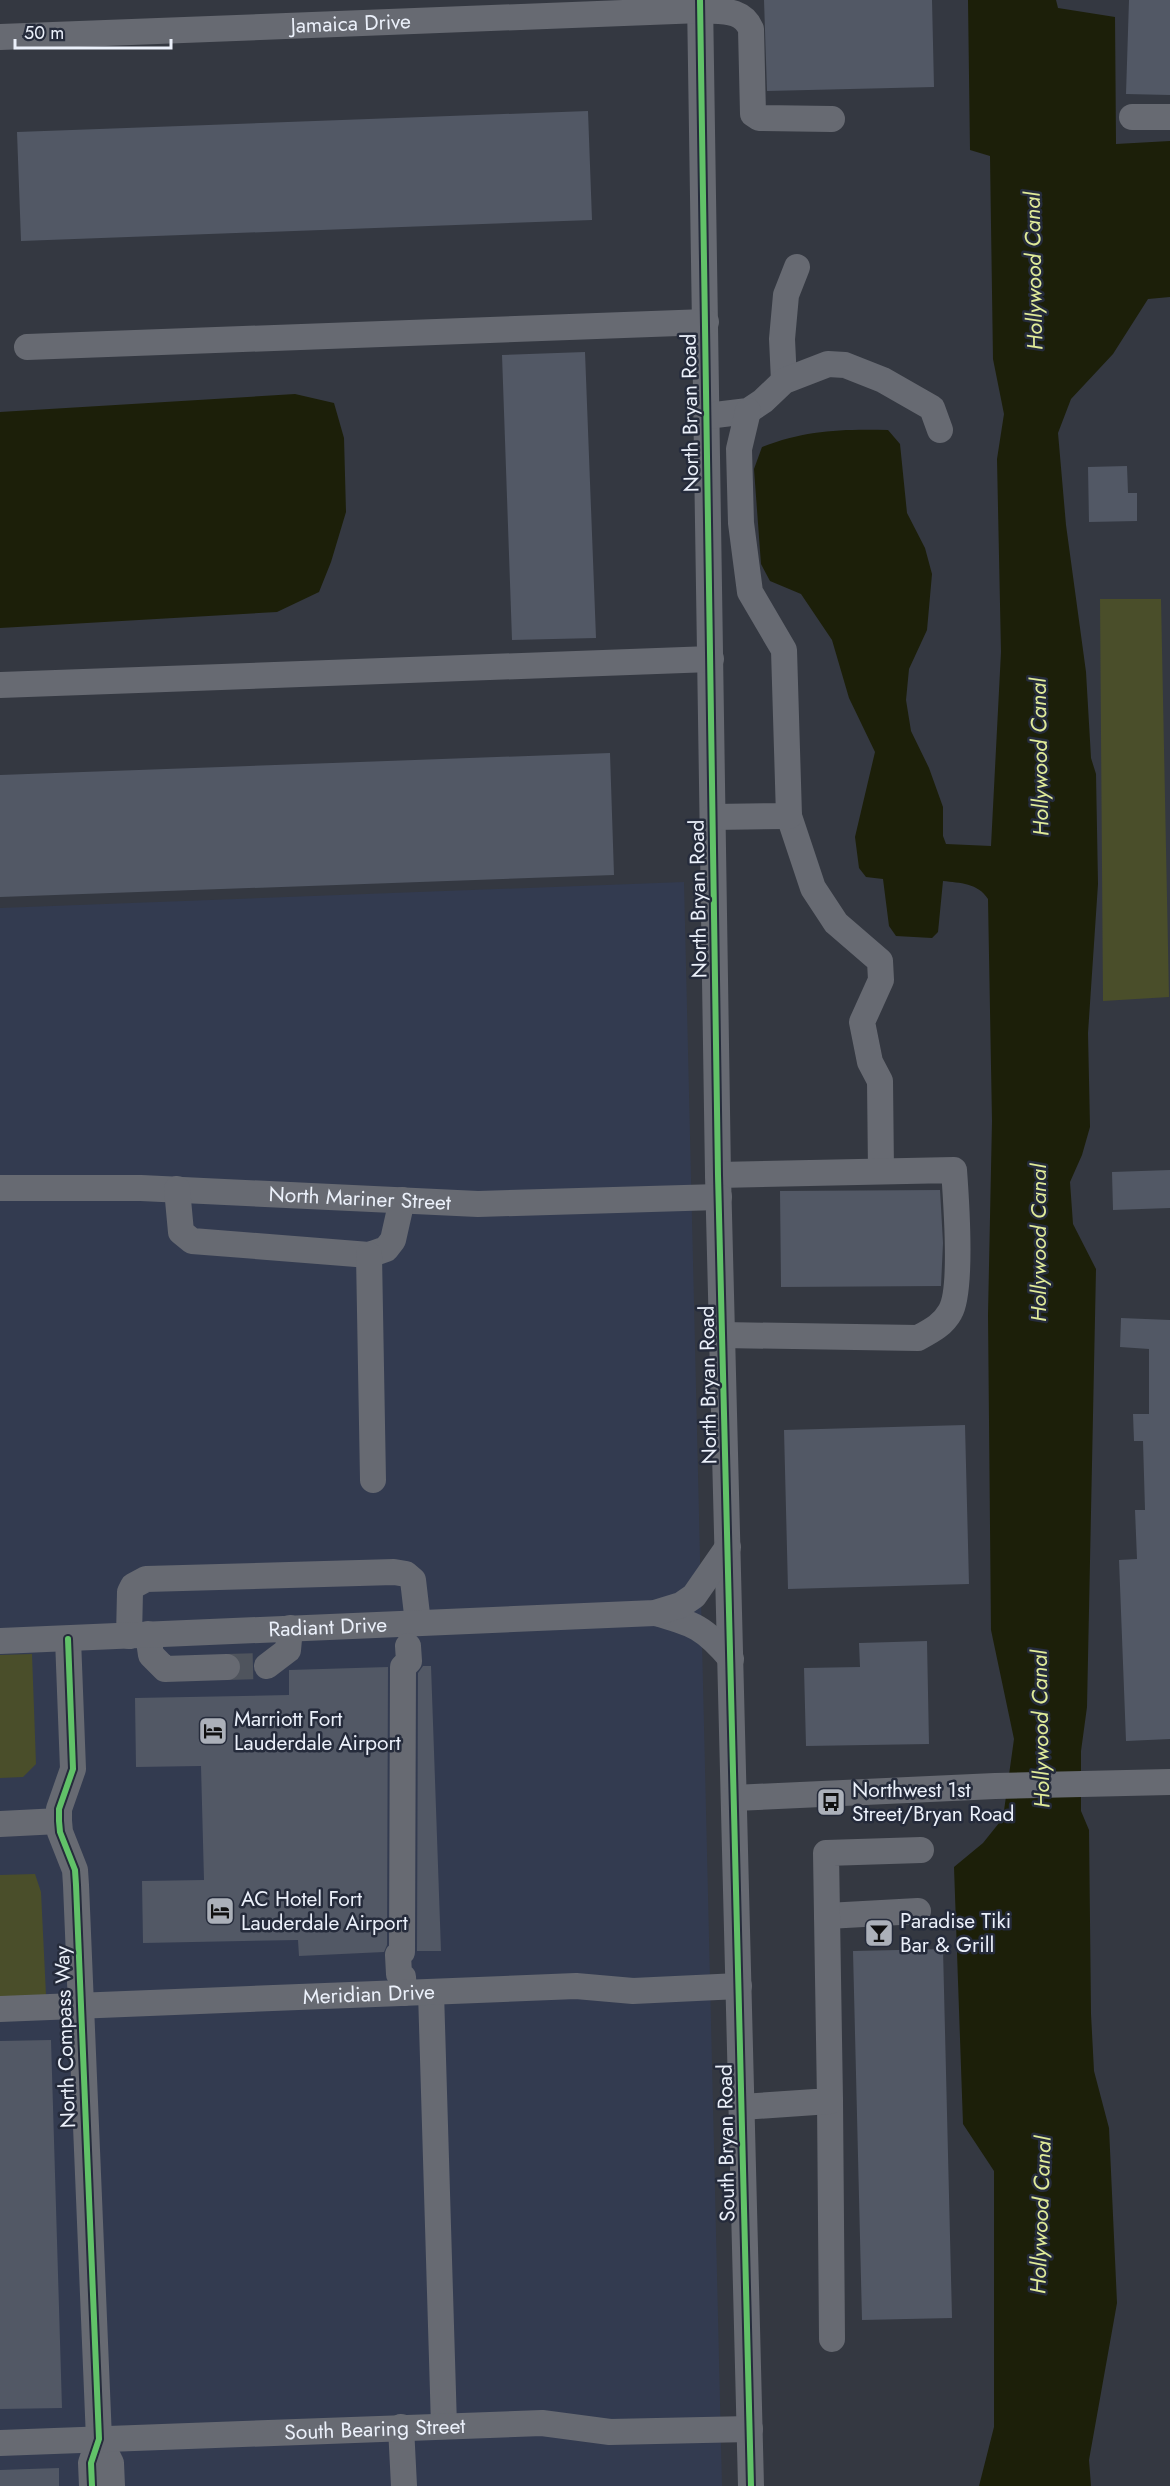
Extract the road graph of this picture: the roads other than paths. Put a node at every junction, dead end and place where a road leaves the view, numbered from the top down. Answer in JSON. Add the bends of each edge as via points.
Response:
{"nodes":[{"id":1,"x":700,"y":5,"type":"edge"},
{"id":2,"x":0,"y":37,"type":"edge"},
{"id":3,"x":1132,"y":117,"type":"dead end"},
{"id":4,"x":1170,"y":117,"type":"edge"},
{"id":5,"x":832,"y":119,"type":"dead end"},
{"id":6,"x":797,"y":267,"type":"dead end"},
{"id":7,"x":705,"y":322,"type":"junction"},
{"id":8,"x":27,"y":347,"type":"dead end"},
{"id":9,"x":783,"y":381,"type":"junction"},
{"id":10,"x":748,"y":411,"type":"junction"},
{"id":11,"x":707,"y":416,"type":"junction"},
{"id":12,"x":940,"y":430,"type":"dead end"},
{"id":13,"x":711,"y":659,"type":"junction"},
{"id":14,"x":0,"y":685,"type":"edge"},
{"id":15,"x":789,"y":816,"type":"junction"},
{"id":16,"x":713,"y":817,"type":"junction"},
{"id":17,"x":881,"y":1171,"type":"junction"},
{"id":18,"x":718,"y":1186,"type":"junction"},
{"id":19,"x":0,"y":1188,"type":"edge"},
{"id":20,"x":177,"y":1189,"type":"junction"},
{"id":21,"x":402,"y":1200,"type":"junction"},
{"id":22,"x":369,"y":1255,"type":"junction"},
{"id":23,"x":723,"y":1335,"type":"junction"},
{"id":24,"x":373,"y":1480,"type":"dead end"},
{"id":25,"x":728,"y":1547,"type":"junction"},
{"id":26,"x":655,"y":1613,"type":"junction"},
{"id":27,"x":290,"y":1628,"type":"junction"},
{"id":28,"x":138,"y":1635,"type":"junction"},
{"id":29,"x":68,"y":1639,"type":"junction"},
{"id":30,"x":407,"y":1640,"type":"junction"},
{"id":31,"x":0,"y":1641,"type":"edge"},
{"id":32,"x":731,"y":1659,"type":"junction"},
{"id":33,"x":267,"y":1666,"type":"tunnel mouth"},
{"id":34,"x":227,"y":1667,"type":"tunnel mouth"},
{"id":35,"x":1170,"y":1782,"type":"edge"},
{"id":36,"x":734,"y":1798,"type":"junction"},
{"id":37,"x":59,"y":1821,"type":"junction"},
{"id":38,"x":0,"y":1824,"type":"edge"},
{"id":39,"x":921,"y":1850,"type":"dead end"},
{"id":40,"x":918,"y":1911,"type":"dead end"},
{"id":41,"x":827,"y":1916,"type":"junction"},
{"id":42,"x":404,"y":1985,"type":"junction"},
{"id":43,"x":739,"y":1986,"type":"junction"},
{"id":44,"x":431,"y":1992,"type":"junction"},
{"id":45,"x":80,"y":2007,"type":"junction"},
{"id":46,"x":0,"y":2009,"type":"edge"},
{"id":47,"x":830,"y":2102,"type":"junction"},
{"id":48,"x":742,"y":2107,"type":"junction"},
{"id":49,"x":832,"y":2339,"type":"dead end"},
{"id":50,"x":444,"y":2426,"type":"junction"},
{"id":51,"x":401,"y":2427,"type":"junction"},
{"id":52,"x":750,"y":2429,"type":"junction"},
{"id":53,"x":99,"y":2439,"type":"junction"},
{"id":54,"x":0,"y":2443,"type":"edge"},
{"id":55,"x":92,"y":2486,"type":"edge"},
{"id":56,"x":112,"y":2486,"type":"edge"},
{"id":57,"x":404,"y":2486,"type":"edge"},
{"id":58,"x":751,"y":2486,"type":"edge"}],
"edges":[{"from":1,"to":2,"type":"street","name":"Jamaica Drive"},
{"from":1,"to":5,"type":"street","name":"Jamaica Drive","via":[[747,19],[751,29],[753,114],[765,118]]},
{"from":1,"to":7,"type":"street","name":"North Bryan Road"},
{"from":3,"to":4,"type":"street"},
{"from":6,"to":9,"type":"street","via":[[786,295]]},
{"from":7,"to":8,"type":"street"},
{"from":7,"to":11,"type":"street","name":"North Bryan Road"},
{"from":9,"to":10,"type":"street"},
{"from":9,"to":12,"type":"street","via":[[828,364],[845,365],[883,380],[932,408]]},
{"from":10,"to":11,"type":"street"},
{"from":10,"to":15,"type":"street","via":[[739,449],[741,523],[750,592],[783,650]]},
{"from":11,"to":13,"type":"street","name":"North Bryan Road"},
{"from":13,"to":14,"type":"street"},
{"from":13,"to":16,"type":"street","name":"North Bryan Road"},
{"from":15,"to":16,"type":"street"},
{"from":15,"to":17,"type":"street","via":[[813,888],[836,923],[880,961],[880,980],[862,1022],[870,1062],[880,1081]]},
{"from":16,"to":18,"type":"street","name":"North Bryan Road"},
{"from":17,"to":18,"type":"street","name":"North Mariner Street"},
{"from":17,"to":23,"type":"street","name":"North Mariner Street","via":[[954,1170],[957,1272],[952,1311],[939,1326],[918,1338]]},
{"from":18,"to":21,"type":"street","name":"North Mariner Street","via":[[478,1204]]},
{"from":18,"to":23,"type":"street","name":"North Bryan Road"},
{"from":19,"to":20,"type":"street","name":"North Mariner Street"},
{"from":20,"to":21,"type":"street","name":"North Mariner Street"},
{"from":20,"to":22,"type":"street","via":[[181,1232],[192,1241]]},
{"from":21,"to":22,"type":"street","via":[[393,1240],[386,1249]]},
{"from":22,"to":24,"type":"street"},
{"from":23,"to":25,"type":"street","name":"North Bryan Road"},
{"from":25,"to":26,"type":"street","name":"Radiant Drive","via":[[694,1596],[681,1605]]},
{"from":25,"to":32,"type":"street","name":"North Bryan Road"},
{"from":26,"to":30,"type":"street","name":"Radiant Drive"},
{"from":26,"to":32,"type":"street","name":"Radiant Drive","via":[[703,1630]]},
{"from":27,"to":28,"type":"street","name":"Radiant Drive"},
{"from":27,"to":30,"type":"street","name":"Radiant Drive"},
{"from":27,"to":33,"type":"street","via":[[288,1650]]},
{"from":28,"to":29,"type":"street","name":"Radiant Drive"},
{"from":28,"to":30,"type":"street","via":[[130,1592],[146,1579],[394,1572],[413,1580]]},
{"from":28,"to":34,"type":"street","via":[[165,1669]]},
{"from":29,"to":31,"type":"street","name":"Radiant Drive"},
{"from":29,"to":37,"type":"street","name":"North Compass Way","via":[[73,1769],[59,1809]]},
{"from":30,"to":42,"type":"street","via":[[402,1952],[408,1956]]},
{"from":32,"to":36,"type":"street","name":"North Bryan Road"},
{"from":35,"to":36,"type":"street"},
{"from":36,"to":43,"type":"street","name":"South Bryan Road"},
{"from":37,"to":38,"type":"street"},
{"from":37,"to":45,"type":"street","name":"North Compass Way","via":[[75,1870]]},
{"from":39,"to":41,"type":"street","via":[[826,1853]]},
{"from":40,"to":41,"type":"street"},
{"from":41,"to":47,"type":"street"},
{"from":42,"to":44,"type":"street","name":"Meridian Drive"},
{"from":42,"to":45,"type":"street","name":"Meridian Drive"},
{"from":43,"to":44,"type":"street","name":"Meridian Drive","via":[[633,1991],[576,1986]]},
{"from":43,"to":48,"type":"street","name":"South Bryan Road"},
{"from":44,"to":50,"type":"street"},
{"from":45,"to":46,"type":"street","name":"Meridian Drive"},
{"from":45,"to":53,"type":"street","name":"North Compass Way"},
{"from":47,"to":48,"type":"street"},
{"from":47,"to":49,"type":"street"},
{"from":48,"to":52,"type":"street","name":"South Bryan Road"},
{"from":50,"to":51,"type":"street","name":"South Bearing Street"},
{"from":50,"to":52,"type":"street","name":"South Bearing Street","via":[[542,2423],[610,2432]]},
{"from":51,"to":53,"type":"street","name":"South Bearing Street"},
{"from":51,"to":57,"type":"street"},
{"from":52,"to":58,"type":"street","name":"South Bryan Road"},
{"from":53,"to":54,"type":"street","name":"South Bearing Street"},
{"from":53,"to":55,"type":"street","via":[[91,2463]]},
{"from":53,"to":56,"type":"street","via":[[111,2463]]}]}
